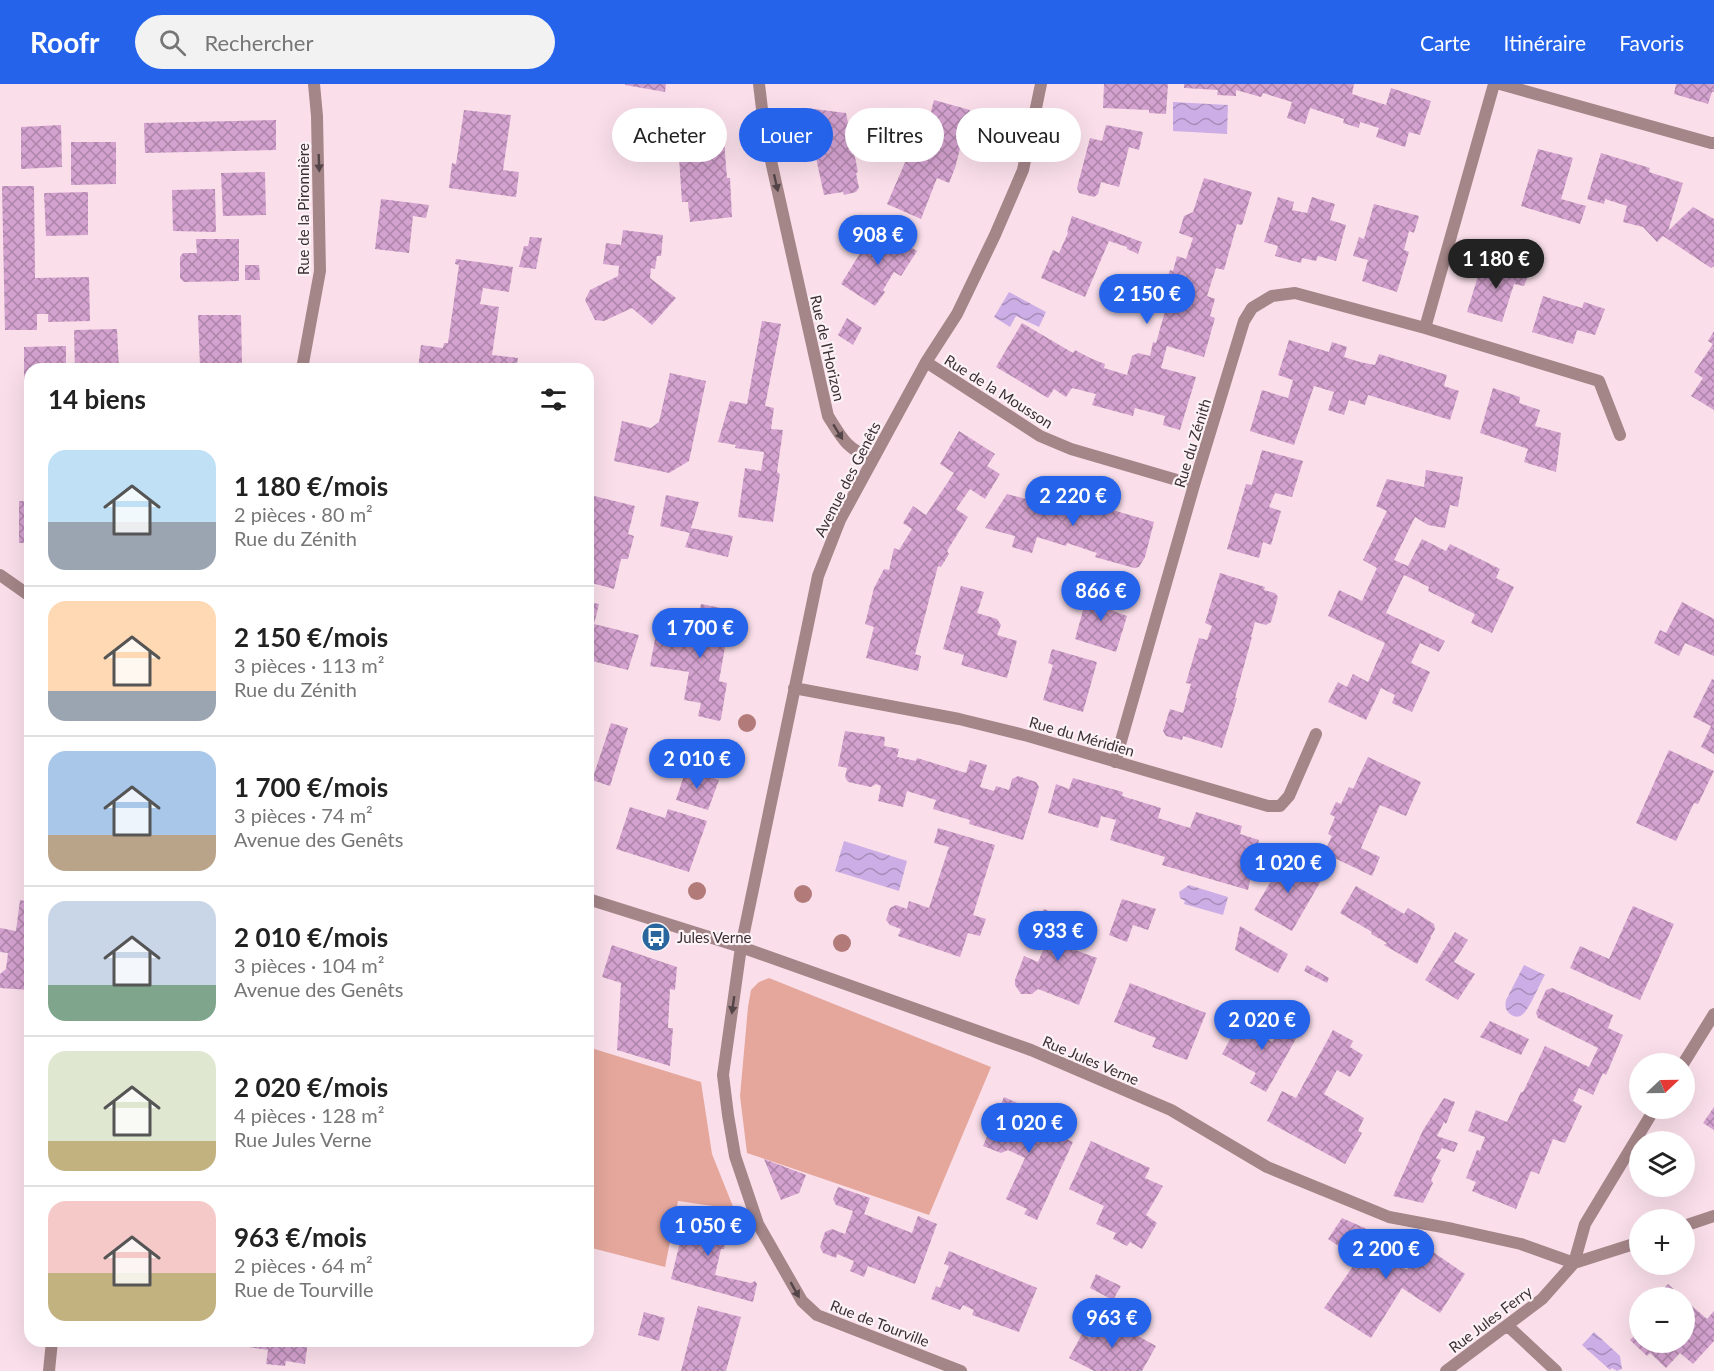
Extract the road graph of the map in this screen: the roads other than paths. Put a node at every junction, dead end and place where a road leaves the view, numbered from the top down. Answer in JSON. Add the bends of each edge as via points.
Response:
{"nodes":[{"id":1,"x":314,"y":84,"type":"edge"},
{"id":2,"x":759,"y":84,"type":"edge"},
{"id":3,"x":1041,"y":84,"type":"edge"},
{"id":4,"x":1494,"y":84,"type":"edge"},
{"id":5,"x":1500,"y":84,"type":"edge"},
{"id":6,"x":1714,"y":143,"type":"edge"},
{"id":7,"x":1425,"y":328,"type":"junction"},
{"id":8,"x":303,"y":363,"type":"edge"},
{"id":9,"x":926,"y":363,"type":"junction"},
{"id":10,"x":1620,"y":435,"type":"dead end"},
{"id":11,"x":872,"y":459,"type":"junction"},
{"id":12,"x":1194,"y":485,"type":"junction"},
{"id":13,"x":0,"y":575,"type":"edge"},
{"id":14,"x":24,"y":592,"type":"edge"},
{"id":15,"x":794,"y":688,"type":"junction"},
{"id":16,"x":1316,"y":734,"type":"dead end"},
{"id":17,"x":1115,"y":762,"type":"junction"},
{"id":18,"x":594,"y":901,"type":"edge"},
{"id":19,"x":741,"y":947,"type":"junction"},
{"id":20,"x":1714,"y":1014,"type":"edge"},
{"id":21,"x":1690,"y":1053,"type":"edge"},
{"id":22,"x":1648,"y":1119,"type":"edge"},
{"id":23,"x":1714,"y":1216,"type":"edge"},
{"id":24,"x":1695,"y":1222,"type":"edge"},
{"id":25,"x":1629,"y":1246,"type":"edge"},
{"id":26,"x":1574,"y":1263,"type":"junction"},
{"id":27,"x":1508,"y":1326,"type":"junction"},
{"id":28,"x":51,"y":1347,"type":"edge"},
{"id":29,"x":49,"y":1371,"type":"edge"},
{"id":30,"x":961,"y":1371,"type":"edge"},
{"id":31,"x":1446,"y":1371,"type":"edge"},
{"id":32,"x":1556,"y":1371,"type":"edge"}],
"edges":[{"from":1,"to":8,"type":"street","name":"Rue de la Pironnière","one_way":true,"via":[[320,271]]},
{"from":2,"to":11,"type":"street","name":"Rue de l'Horizon","one_way":true,"via":[[765,134],[828,416],[855,452]]},
{"from":3,"to":9,"type":"street","name":"Avenue des Genêts","via":[[1023,170],[957,314]]},
{"from":4,"to":7,"type":"street"},
{"from":5,"to":6,"type":"street"},
{"from":7,"to":10,"type":"street","name":"Rue du Zénith","via":[[1599,381]]},
{"from":7,"to":12,"type":"street","name":"Rue du Zénith","via":[[1295,293],[1272,296],[1252,308],[1244,321]]},
{"from":9,"to":11,"type":"street","name":"Avenue des Genêts"},
{"from":9,"to":12,"type":"street","name":"Rue de la Mousson","via":[[1040,436]]},
{"from":11,"to":15,"type":"street","name":"Avenue des Genêts","via":[[840,520],[818,576]]},
{"from":12,"to":17,"type":"street","name":"Rue du Zénith"},
{"from":13,"to":14,"type":"street"},
{"from":15,"to":17,"type":"street","name":"Rue du Méridien","via":[[959,719]]},
{"from":15,"to":19,"type":"street","name":"Avenue des Genêts"},
{"from":16,"to":17,"type":"street","name":"Rue du Méridien","via":[[1289,796],[1280,806],[1268,806]]},
{"from":18,"to":19,"type":"street","name":"Rue Jules Verne"},
{"from":19,"to":26,"type":"street","name":"Rue Jules Verne","via":[[1031,1050],[1171,1110],[1267,1167],[1389,1217],[1521,1244]]},
{"from":19,"to":30,"type":"street","name":"Rue de Tourville","one_way":true,"via":[[723,1076],[735,1156],[758,1224],[802,1301],[817,1315]]},
{"from":20,"to":21,"type":"street"},
{"from":22,"to":26,"type":"street","via":[[1585,1224]]},
{"from":23,"to":24,"type":"street"},
{"from":25,"to":26,"type":"street"},
{"from":26,"to":27,"type":"street","name":"Rue Jules Ferry","via":[[1542,1299]]},
{"from":27,"to":31,"type":"street","name":"Rue Jules Ferry"},
{"from":27,"to":32,"type":"street"},
{"from":28,"to":29,"type":"street"}]}
